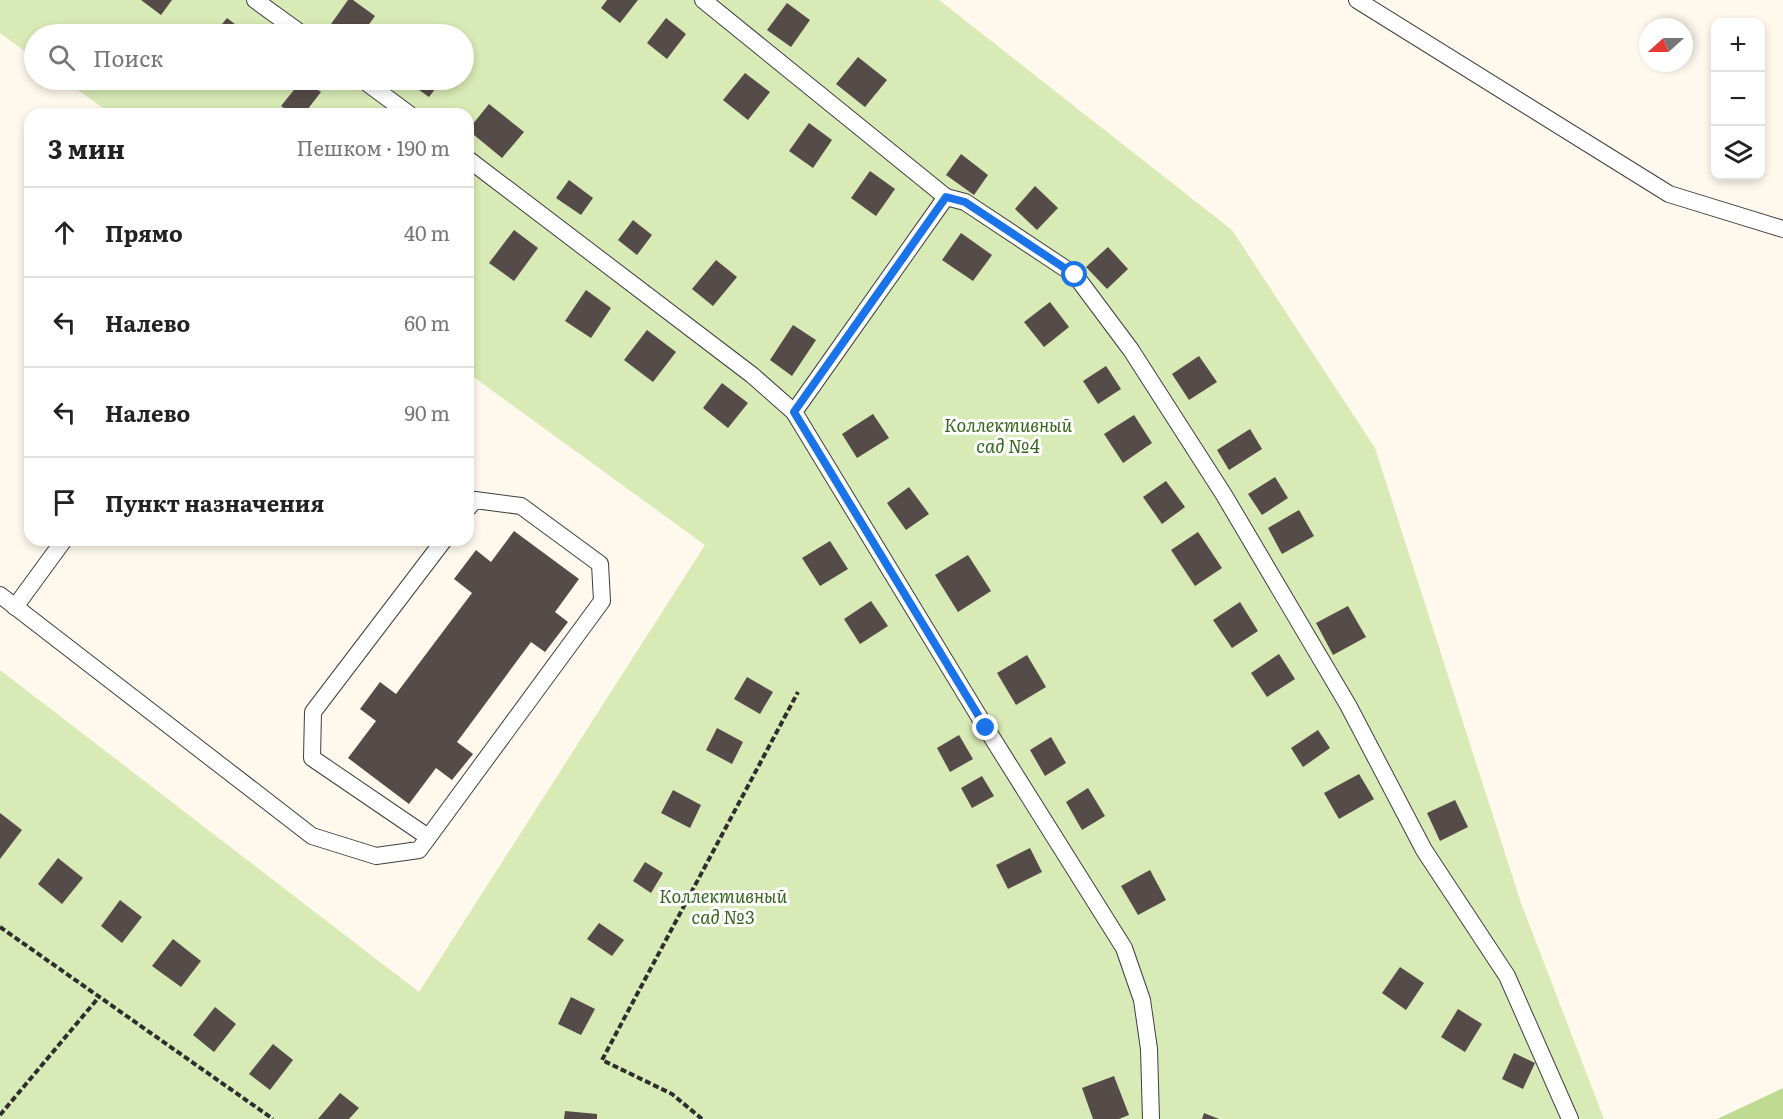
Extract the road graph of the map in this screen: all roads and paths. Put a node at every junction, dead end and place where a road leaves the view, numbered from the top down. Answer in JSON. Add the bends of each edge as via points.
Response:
{"nodes":[{"id":1,"x":255,"y":0,"type":"edge"},
{"id":2,"x":703,"y":0,"type":"edge"},
{"id":3,"x":1357,"y":0,"type":"edge"},
{"id":4,"x":288,"y":24,"type":"edge"},
{"id":5,"x":377,"y":90,"type":"edge"},
{"id":6,"x":401,"y":108,"type":"edge"},
{"id":7,"x":474,"y":164,"type":"edge"},
{"id":8,"x":946,"y":197,"type":"junction"},
{"id":9,"x":1783,"y":229,"type":"edge"},
{"id":10,"x":794,"y":412,"type":"junction"},
{"id":11,"x":474,"y":501,"type":"edge"},
{"id":12,"x":60,"y":546,"type":"edge"},
{"id":13,"x":439,"y":546,"type":"edge"},
{"id":14,"x":0,"y":595,"type":"edge"},
{"id":15,"x":15,"y":607,"type":"junction"},
{"id":16,"x":798,"y":692,"type":"dead end"},
{"id":17,"x":428,"y":837,"type":"junction"},
{"id":18,"x":0,"y":927,"type":"edge"},
{"id":19,"x":99,"y":997,"type":"junction"},
{"id":20,"x":0,"y":1115,"type":"edge"},
{"id":21,"x":273,"y":1119,"type":"edge"},
{"id":22,"x":702,"y":1119,"type":"edge"},
{"id":23,"x":1151,"y":1119,"type":"edge"},
{"id":24,"x":1570,"y":1119,"type":"edge"}],
"edges":[{"from":1,"to":4,"type":"lane"},
{"from":2,"to":8,"type":"lane"},
{"from":3,"to":9,"type":"lane","via":[[1669,194]]},
{"from":5,"to":6,"type":"lane"},
{"from":7,"to":10,"type":"lane","via":[[752,375]]},
{"from":8,"to":10,"type":"lane"},
{"from":8,"to":24,"type":"lane","via":[[965,202],[1075,275],[1131,350],[1224,495],[1348,705],[1424,850],[1507,976]]},
{"from":10,"to":23,"type":"lane","via":[[1124,948],[1142,1000],[1149,1048]]},
{"from":11,"to":17,"type":"lane","via":[[521,506],[600,564],[602,601]]},
{"from":12,"to":15,"type":"lane"},
{"from":13,"to":17,"type":"lane","via":[[313,712],[312,758]]},
{"from":14,"to":15,"type":"lane"},
{"from":15,"to":17,"type":"lane","via":[[312,836],[376,856],[419,850]]},
{"from":16,"to":22,"type":"path","via":[[602,1060],[672,1094]]},
{"from":18,"to":19,"type":"path"},
{"from":19,"to":20,"type":"path"},
{"from":19,"to":21,"type":"path"}]}
